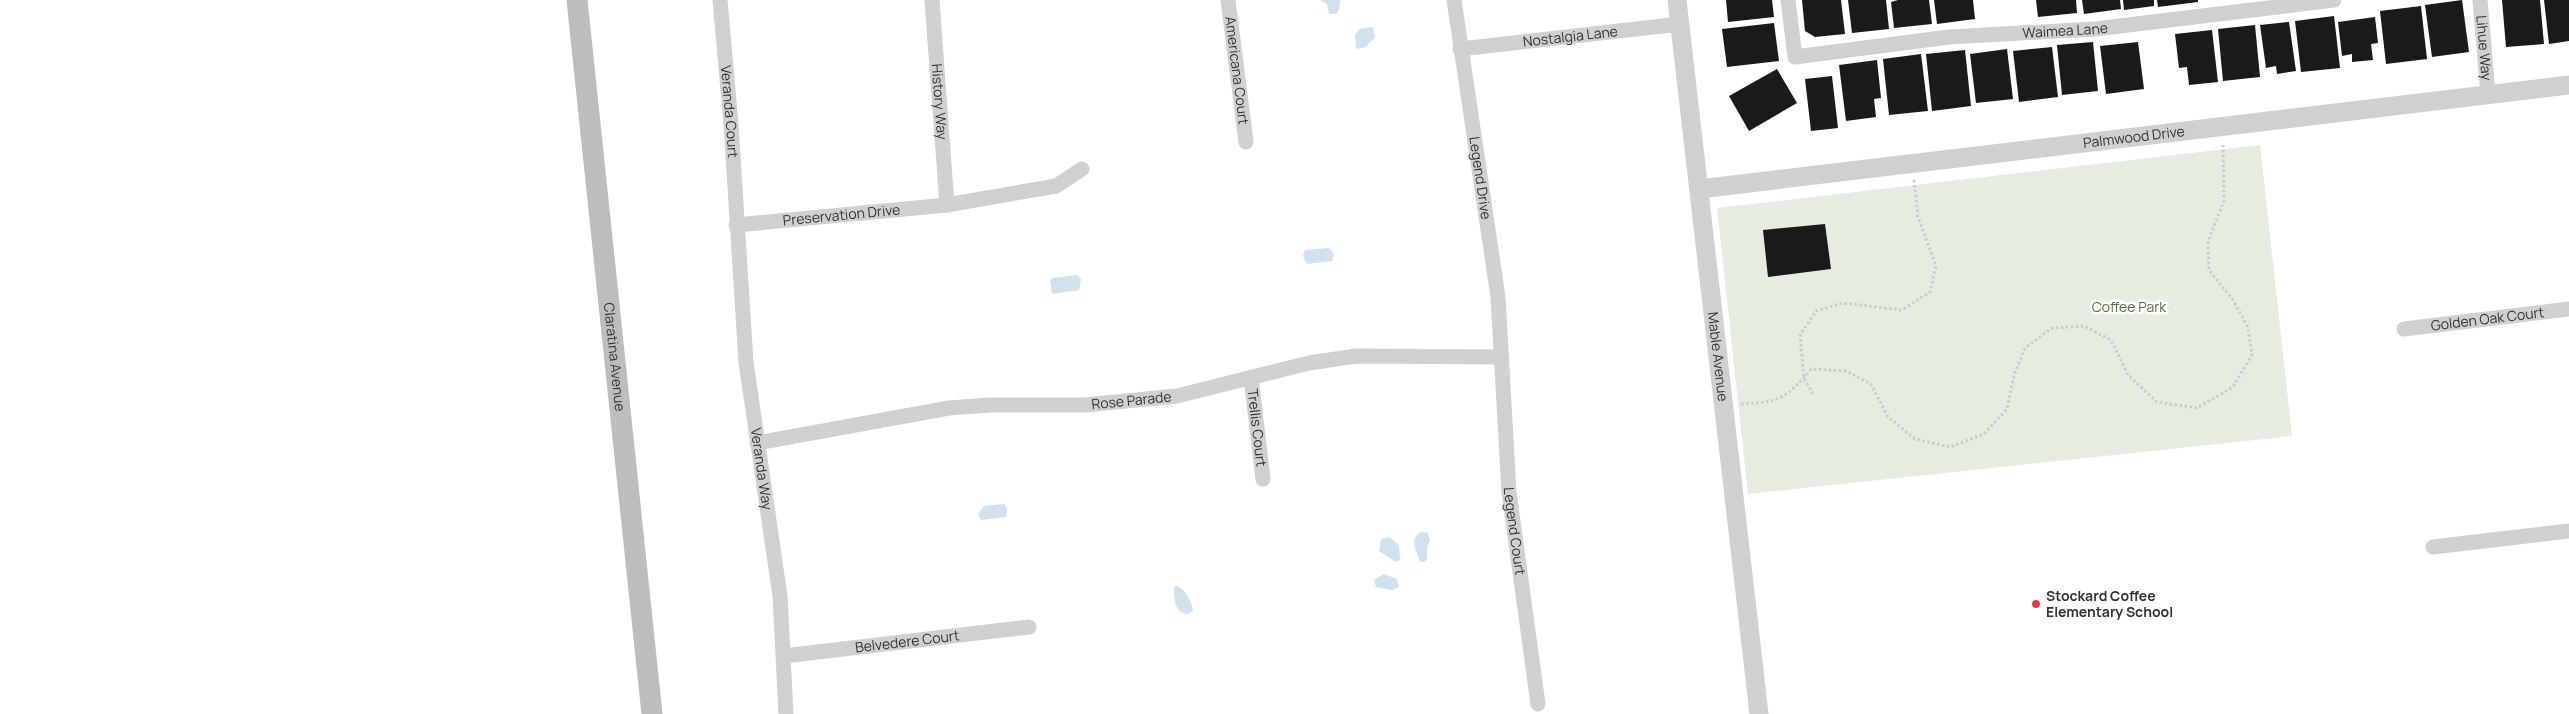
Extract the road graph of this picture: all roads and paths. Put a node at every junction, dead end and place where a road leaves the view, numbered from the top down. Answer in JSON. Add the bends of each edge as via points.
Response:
{"nodes":[{"id":1,"x":577,"y":0,"type":"edge"},
{"id":2,"x":720,"y":0,"type":"edge"},
{"id":3,"x":932,"y":0,"type":"edge"},
{"id":4,"x":1228,"y":0,"type":"edge"},
{"id":5,"x":1454,"y":0,"type":"edge"},
{"id":6,"x":1677,"y":0,"type":"edge"},
{"id":7,"x":1788,"y":0,"type":"edge"},
{"id":8,"x":2334,"y":0,"type":"edge"},
{"id":9,"x":2480,"y":0,"type":"edge"},
{"id":10,"x":2278,"y":4,"type":"edge"},
{"id":11,"x":1680,"y":24,"type":"junction"},
{"id":12,"x":1460,"y":49,"type":"junction"},
{"id":13,"x":2569,"y":85,"type":"edge"},
{"id":14,"x":2488,"y":94,"type":"junction"},
{"id":15,"x":2222,"y":127,"type":"junction"},
{"id":16,"x":1246,"y":142,"type":"dead end"},
{"id":17,"x":1912,"y":163,"type":"junction"},
{"id":18,"x":1082,"y":169,"type":"dead end"},
{"id":19,"x":1699,"y":189,"type":"junction"},
{"id":20,"x":947,"y":205,"type":"junction"},
{"id":21,"x":736,"y":225,"type":"junction"},
{"id":22,"x":2569,"y":309,"type":"edge"},
{"id":23,"x":2404,"y":329,"type":"dead end"},
{"id":24,"x":1502,"y":357,"type":"junction"},
{"id":25,"x":1251,"y":377,"type":"junction"},
{"id":26,"x":1804,"y":378,"type":"junction"},
{"id":27,"x":1813,"y":394,"type":"dead end"},
{"id":28,"x":1724,"y":404,"type":"junction"},
{"id":29,"x":758,"y":443,"type":"junction"},
{"id":30,"x":1263,"y":479,"type":"dead end"},
{"id":31,"x":2569,"y":531,"type":"edge"},
{"id":32,"x":2433,"y":547,"type":"dead end"},
{"id":33,"x":1029,"y":626,"type":"dead end"},
{"id":34,"x":784,"y":656,"type":"junction"},
{"id":35,"x":1538,"y":704,"type":"dead end"},
{"id":36,"x":652,"y":714,"type":"edge"},
{"id":37,"x":786,"y":714,"type":"edge"},
{"id":38,"x":1759,"y":714,"type":"edge"}],
"edges":[{"from":1,"to":36,"type":"main road","name":"Claratina Avenue"},
{"from":2,"to":21,"type":"street","name":"Veranda Court"},
{"from":3,"to":20,"type":"street","name":"History Way"},
{"from":4,"to":16,"type":"street","name":"Americana Court"},
{"from":5,"to":12,"type":"street","name":"Legend Drive"},
{"from":6,"to":11,"type":"street","name":"Mable Avenue"},
{"from":7,"to":10,"type":"street","name":"Waimea Lane","via":[[1795,57],[1949,37],[2095,29]]},
{"from":8,"to":10,"type":"street","name":"Waimea Lane"},
{"from":9,"to":14,"type":"street","name":"Lihue Way"},
{"from":11,"to":12,"type":"street","name":"Nostalgia Lane"},
{"from":11,"to":19,"type":"street","name":"Mable Avenue"},
{"from":12,"to":24,"type":"street","name":"Legend Drive","via":[[1490,238]]},
{"from":13,"to":14,"type":"street","name":"Palmwood Drive"},
{"from":14,"to":15,"type":"street","name":"Palmwood Drive"},
{"from":15,"to":17,"type":"street","name":"Palmwood Drive"},
{"from":15,"to":26,"type":"path","via":[[2224,200],[2208,241],[2209,270],[2233,300],[2248,327],[2252,356],[2233,387],[2197,408],[2157,402],[2128,375],[2112,340],[2084,326],[2052,328],[2025,348],[2014,375],[2007,409],[1984,434],[1950,447],[1915,439],[1888,417],[1871,384],[1846,371],[1811,369]]},
{"from":17,"to":19,"type":"street","name":"Palmwood Drive"},
{"from":17,"to":26,"type":"path","via":[[1918,217],[1936,266],[1930,292],[1902,310],[1842,303],[1816,311],[1800,335]]},
{"from":18,"to":20,"type":"street","name":"Preservation Drive","via":[[1056,186]]},
{"from":19,"to":28,"type":"street","name":"Mable Avenue"},
{"from":20,"to":21,"type":"street","name":"Preservation Drive"},
{"from":21,"to":29,"type":"street","name":"Veranda Way","via":[[746,362]]},
{"from":22,"to":23,"type":"street","name":"Golden Oak Court"},
{"from":24,"to":25,"type":"street","name":"Rose Parade","via":[[1356,356]]},
{"from":24,"to":35,"type":"street","name":"Legend Court","via":[[1509,492]]},
{"from":25,"to":29,"type":"street","name":"Rose Parade","via":[[1177,396],[1131,402],[949,408]]},
{"from":25,"to":30,"type":"street","name":"Trellis Court"},
{"from":26,"to":27,"type":"path"},
{"from":26,"to":28,"type":"path","via":[[1787,395],[1770,402]]},
{"from":28,"to":38,"type":"street","name":"Mable Avenue"},
{"from":29,"to":34,"type":"street","name":"Veranda Way","via":[[780,596]]},
{"from":31,"to":32,"type":"street"},
{"from":33,"to":34,"type":"street","name":"Belvedere Court"},
{"from":34,"to":37,"type":"street","name":"Veranda Way"}]}
